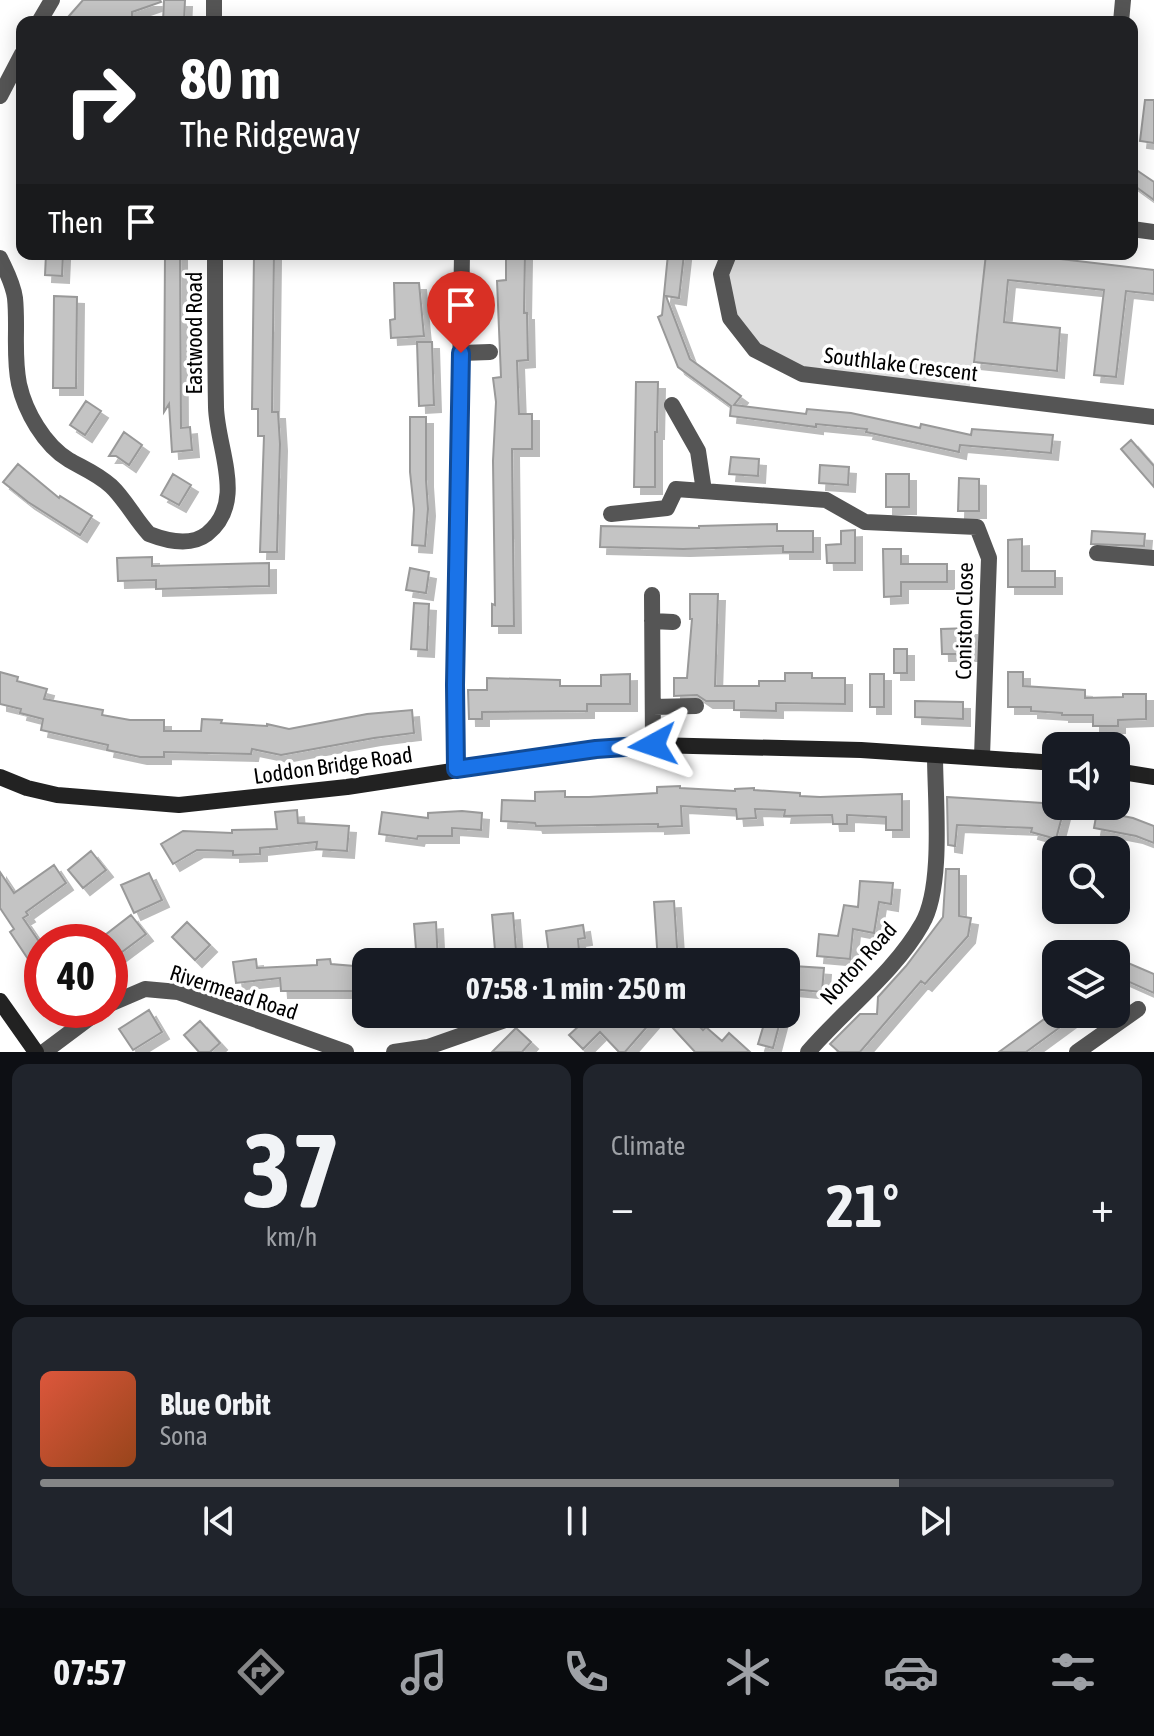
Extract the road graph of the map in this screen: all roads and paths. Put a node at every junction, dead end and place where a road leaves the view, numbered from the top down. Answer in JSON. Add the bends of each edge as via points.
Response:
{"nodes":[{"id":1,"x":16,"y":65,"type":"edge"},
{"id":2,"x":0,"y":96,"type":"edge"},
{"id":3,"x":0,"y":258,"type":"edge"},
{"id":4,"x":215,"y":260,"type":"edge"},
{"id":5,"x":462,"y":260,"type":"edge"},
{"id":6,"x":727,"y":260,"type":"edge"},
{"id":7,"x":490,"y":352,"type":"dead end"},
{"id":8,"x":461,"y":353,"type":"junction"},
{"id":9,"x":672,"y":405,"type":"dead end"},
{"id":10,"x":1154,"y":417,"type":"edge"},
{"id":11,"x":704,"y":491,"type":"junction"},
{"id":12,"x":611,"y":514,"type":"dead end"},
{"id":13,"x":1097,"y":553,"type":"dead end"},
{"id":14,"x":1154,"y":558,"type":"edge"},
{"id":15,"x":652,"y":595,"type":"dead end"},
{"id":16,"x":652,"y":621,"type":"junction"},
{"id":17,"x":673,"y":622,"type":"dead end"},
{"id":18,"x":696,"y":706,"type":"dead end"},
{"id":19,"x":653,"y":707,"type":"junction"},
{"id":20,"x":653,"y":745,"type":"junction"},
{"id":21,"x":935,"y":755,"type":"junction"},
{"id":22,"x":982,"y":756,"type":"junction"},
{"id":23,"x":1042,"y":762,"type":"edge"},
{"id":24,"x":456,"y":769,"type":"junction"},
{"id":25,"x":1130,"y":773,"type":"edge"},
{"id":26,"x":0,"y":777,"type":"edge"},
{"id":27,"x":1154,"y":777,"type":"edge"},
{"id":28,"x":128,"y":996,"type":"edge"},
{"id":29,"x":0,"y":1001,"type":"edge"},
{"id":30,"x":1138,"y":1009,"type":"dead end"},
{"id":31,"x":1130,"y":1012,"type":"edge"},
{"id":32,"x":76,"y":1028,"type":"edge"},
{"id":33,"x":484,"y":1028,"type":"edge"},
{"id":34,"x":1104,"y":1028,"type":"edge"},
{"id":35,"x":428,"y":1049,"type":"edge"},
{"id":36,"x":36,"y":1052,"type":"edge"},
{"id":37,"x":44,"y":1052,"type":"edge"},
{"id":38,"x":346,"y":1052,"type":"edge"},
{"id":39,"x":394,"y":1052,"type":"edge"},
{"id":40,"x":808,"y":1052,"type":"edge"},
{"id":41,"x":1077,"y":1052,"type":"edge"}],
"edges":[{"from":1,"to":2,"type":"street"},
{"from":3,"to":4,"type":"street","name":"Eastwood Road","via":[[15,298],[19,383],[42,434],[65,458],[113,488],[149,534],[173,541],[197,541],[221,519],[227,503],[216,412]]},
{"from":5,"to":8,"type":"street"},
{"from":6,"to":10,"type":"street","name":"Southlake Crescent","via":[[721,274],[730,318],[755,350],[802,374]]},
{"from":7,"to":8,"type":"street"},
{"from":8,"to":24,"type":"street"},
{"from":9,"to":11,"type":"street","via":[[698,451]]},
{"from":11,"to":12,"type":"street","name":"Coniston Close","via":[[676,489],[667,508]]},
{"from":11,"to":22,"type":"street","name":"Coniston Close","via":[[826,500],[865,522],[977,527],[989,558]]},
{"from":13,"to":14,"type":"street"},
{"from":15,"to":16,"type":"street"},
{"from":16,"to":17,"type":"street"},
{"from":16,"to":19,"type":"street"},
{"from":18,"to":19,"type":"street"},
{"from":19,"to":20,"type":"street"},
{"from":20,"to":21,"type":"street","name":"Loddon Bridge Road"},
{"from":20,"to":24,"type":"street","name":"Loddon Bridge Road"},
{"from":21,"to":22,"type":"street","name":"Loddon Bridge Road"},
{"from":21,"to":40,"type":"street","name":"Norton Road","via":[[935,880],[924,923]]},
{"from":22,"to":23,"type":"street","name":"Loddon Bridge Road"},
{"from":24,"to":26,"type":"street","name":"Loddon Bridge Road","via":[[179,805],[57,795]]},
{"from":25,"to":27,"type":"street"},
{"from":28,"to":38,"type":"street","name":"Rivermead Road","via":[[145,989],[178,992]]},
{"from":29,"to":36,"type":"street"},
{"from":30,"to":31,"type":"street"},
{"from":32,"to":37,"type":"street"},
{"from":33,"to":35,"type":"street"},
{"from":34,"to":41,"type":"street"},
{"from":35,"to":39,"type":"street"}]}
